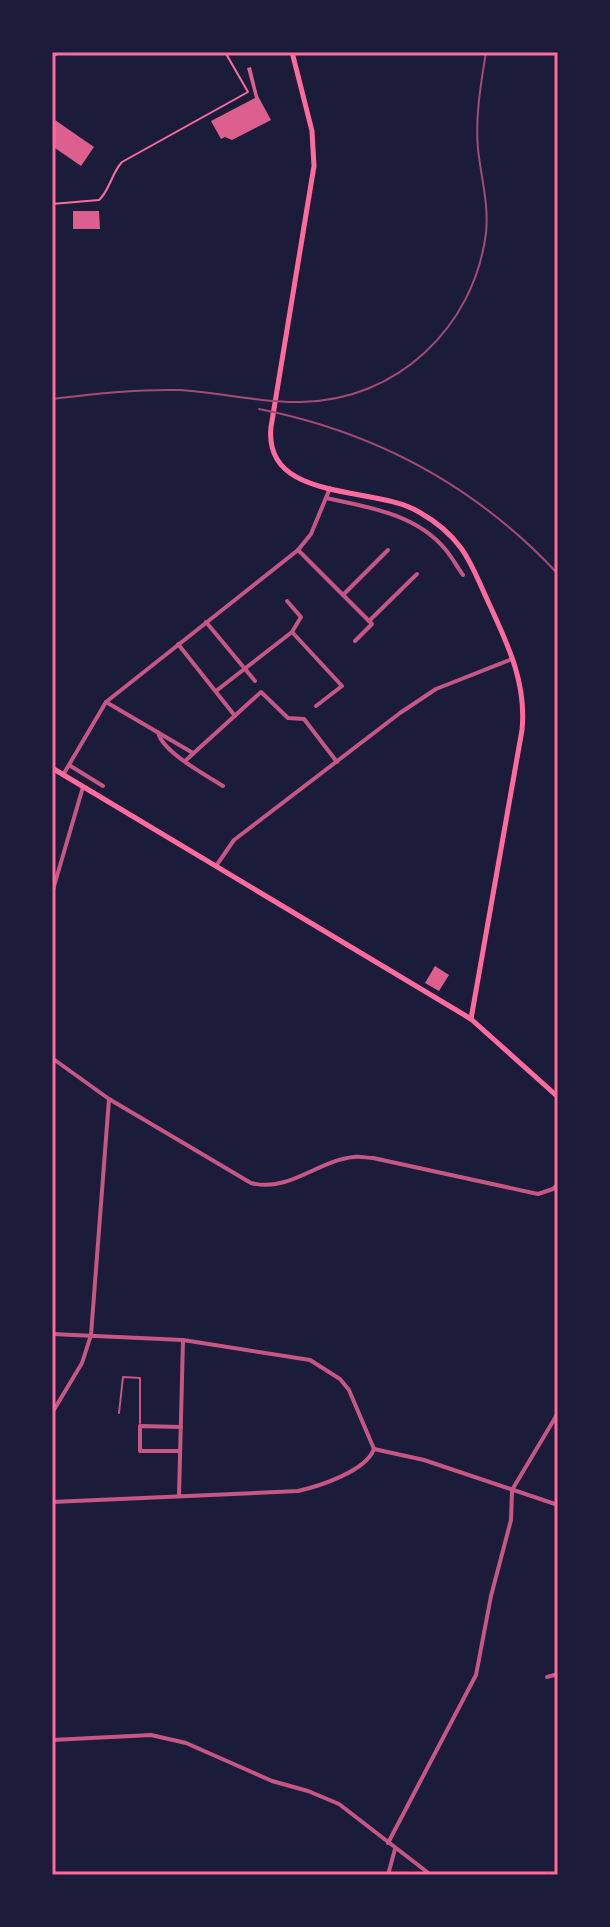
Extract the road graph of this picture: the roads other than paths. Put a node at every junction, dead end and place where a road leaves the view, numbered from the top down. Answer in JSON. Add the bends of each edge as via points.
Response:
{"nodes":[{"id":1,"x":292,"y":52,"type":"edge"},
{"id":2,"x":330,"y":488,"type":"junction"},
{"id":3,"x":326,"y":498,"type":"junction"},
{"id":4,"x":298,"y":550,"type":"junction"},
{"id":5,"x":388,"y":550,"type":"dead end"},
{"id":6,"x":417,"y":574,"type":"dead end"},
{"id":7,"x":463,"y":575,"type":"dead end"},
{"id":8,"x":343,"y":595,"type":"junction"},
{"id":9,"x":287,"y":601,"type":"dead end"},
{"id":10,"x":369,"y":621,"type":"junction"},
{"id":11,"x":206,"y":622,"type":"junction"},
{"id":12,"x":292,"y":632,"type":"junction"},
{"id":13,"x":355,"y":641,"type":"dead end"},
{"id":14,"x":178,"y":644,"type":"junction"},
{"id":15,"x":513,"y":658,"type":"junction"},
{"id":16,"x":245,"y":668,"type":"junction"},
{"id":17,"x":255,"y":681,"type":"dead end"},
{"id":18,"x":216,"y":691,"type":"junction"},
{"id":19,"x":106,"y":702,"type":"junction"},
{"id":20,"x":316,"y":706,"type":"dead end"},
{"id":21,"x":235,"y":716,"type":"junction"},
{"id":22,"x":158,"y":732,"type":"junction"},
{"id":23,"x":194,"y":753,"type":"junction"},
{"id":24,"x":185,"y":761,"type":"junction"},
{"id":25,"x":337,"y":762,"type":"junction"},
{"id":26,"x":69,"y":765,"type":"junction"},
{"id":27,"x":52,"y":768,"type":"edge"},
{"id":28,"x":63,"y":775,"type":"junction"},
{"id":29,"x":103,"y":786,"type":"dead end"},
{"id":30,"x":223,"y":786,"type":"dead end"},
{"id":31,"x":83,"y":787,"type":"junction"},
{"id":32,"x":216,"y":866,"type":"junction"},
{"id":33,"x":52,"y":893,"type":"edge"},
{"id":34,"x":471,"y":1019,"type":"junction"},
{"id":35,"x":52,"y":1058,"type":"edge"},
{"id":36,"x":558,"y":1097,"type":"edge"},
{"id":37,"x":109,"y":1099,"type":"junction"},
{"id":38,"x":558,"y":1184,"type":"edge"},
{"id":39,"x":52,"y":1334,"type":"edge"},
{"id":40,"x":91,"y":1335,"type":"junction"},
{"id":41,"x":183,"y":1340,"type":"junction"},
{"id":42,"x":52,"y":1413,"type":"edge"},
{"id":43,"x":119,"y":1413,"type":"dead end"},
{"id":44,"x":558,"y":1413,"type":"edge"},
{"id":45,"x":140,"y":1426,"type":"junction"},
{"id":46,"x":181,"y":1427,"type":"junction"},
{"id":47,"x":374,"y":1449,"type":"junction"},
{"id":48,"x":180,"y":1451,"type":"junction"},
{"id":49,"x":512,"y":1490,"type":"junction"},
{"id":50,"x":179,"y":1496,"type":"junction"},
{"id":51,"x":52,"y":1502,"type":"edge"},
{"id":52,"x":558,"y":1505,"type":"edge"},
{"id":53,"x":558,"y":1674,"type":"edge"},
{"id":54,"x":547,"y":1677,"type":"dead end"},
{"id":55,"x":52,"y":1740,"type":"edge"},
{"id":56,"x":388,"y":1843,"type":"junction"},
{"id":57,"x":395,"y":1849,"type":"junction"},
{"id":58,"x":388,"y":1875,"type":"edge"},
{"id":59,"x":431,"y":1875,"type":"edge"}],
"edges":[{"from":1,"to":2,"type":"main road","via":[[312,131],[314,166],[270,440],[290,475]]},
{"from":2,"to":3,"type":"street"},
{"from":2,"to":15,"type":"main road","via":[[400,502],[447,532],[467,557]]},
{"from":3,"to":4,"type":"street"},
{"from":3,"to":7,"type":"street","via":[[385,511],[417,526],[445,548]]},
{"from":4,"to":8,"type":"street"},
{"from":4,"to":11,"type":"street"},
{"from":5,"to":8,"type":"street"},
{"from":6,"to":10,"type":"street"},
{"from":8,"to":10,"type":"street"},
{"from":9,"to":12,"type":"street","via":[[301,617]]},
{"from":10,"to":13,"type":"street","via":[[372,624]]},
{"from":11,"to":14,"type":"street"},
{"from":11,"to":16,"type":"street"},
{"from":12,"to":16,"type":"street"},
{"from":12,"to":20,"type":"street","via":[[342,686]]},
{"from":14,"to":18,"type":"street"},
{"from":14,"to":19,"type":"street"},
{"from":15,"to":25,"type":"street","via":[[436,689]]},
{"from":15,"to":34,"type":"main road","via":[[523,727]]},
{"from":16,"to":17,"type":"street"},
{"from":16,"to":18,"type":"street"},
{"from":18,"to":21,"type":"street"},
{"from":19,"to":22,"type":"street"},
{"from":19,"to":26,"type":"street"},
{"from":21,"to":23,"type":"street"},
{"from":21,"to":25,"type":"street","via":[[261,692],[288,718],[304,719]]},
{"from":22,"to":23,"type":"street"},
{"from":22,"to":24,"type":"street","via":[[159,740]]},
{"from":23,"to":24,"type":"street"},
{"from":24,"to":30,"type":"street"},
{"from":25,"to":32,"type":"street","via":[[234,840]]},
{"from":26,"to":28,"type":"street"},
{"from":26,"to":29,"type":"street"},
{"from":27,"to":28,"type":"main road"},
{"from":28,"to":31,"type":"main road"},
{"from":31,"to":32,"type":"main road"},
{"from":31,"to":33,"type":"street"},
{"from":32,"to":34,"type":"main road"},
{"from":34,"to":36,"type":"main road"},
{"from":35,"to":37,"type":"street"},
{"from":37,"to":38,"type":"street","via":[[264,1187],[352,1157],[538,1194]]},
{"from":37,"to":40,"type":"street"},
{"from":39,"to":40,"type":"street"},
{"from":40,"to":41,"type":"street"},
{"from":40,"to":42,"type":"street","via":[[82,1363]]},
{"from":41,"to":46,"type":"street"},
{"from":41,"to":47,"type":"street","via":[[300,1357],[326,1368],[349,1390]]},
{"from":43,"to":45,"type":"lane","via":[[123,1377],[140,1378]]},
{"from":44,"to":49,"type":"street"},
{"from":45,"to":46,"type":"street"},
{"from":45,"to":48,"type":"street","via":[[140,1451]]},
{"from":46,"to":48,"type":"street"},
{"from":47,"to":49,"type":"street"},
{"from":47,"to":50,"type":"street","via":[[363,1465],[316,1487]]},
{"from":48,"to":50,"type":"street"},
{"from":49,"to":52,"type":"street"},
{"from":49,"to":56,"type":"street","via":[[511,1520],[480,1665]]},
{"from":50,"to":51,"type":"street"},
{"from":53,"to":54,"type":"street"},
{"from":55,"to":56,"type":"street","via":[[151,1735],[178,1740],[272,1781],[327,1798]]},
{"from":56,"to":57,"type":"street"},
{"from":57,"to":58,"type":"street"},
{"from":57,"to":59,"type":"street"}]}
